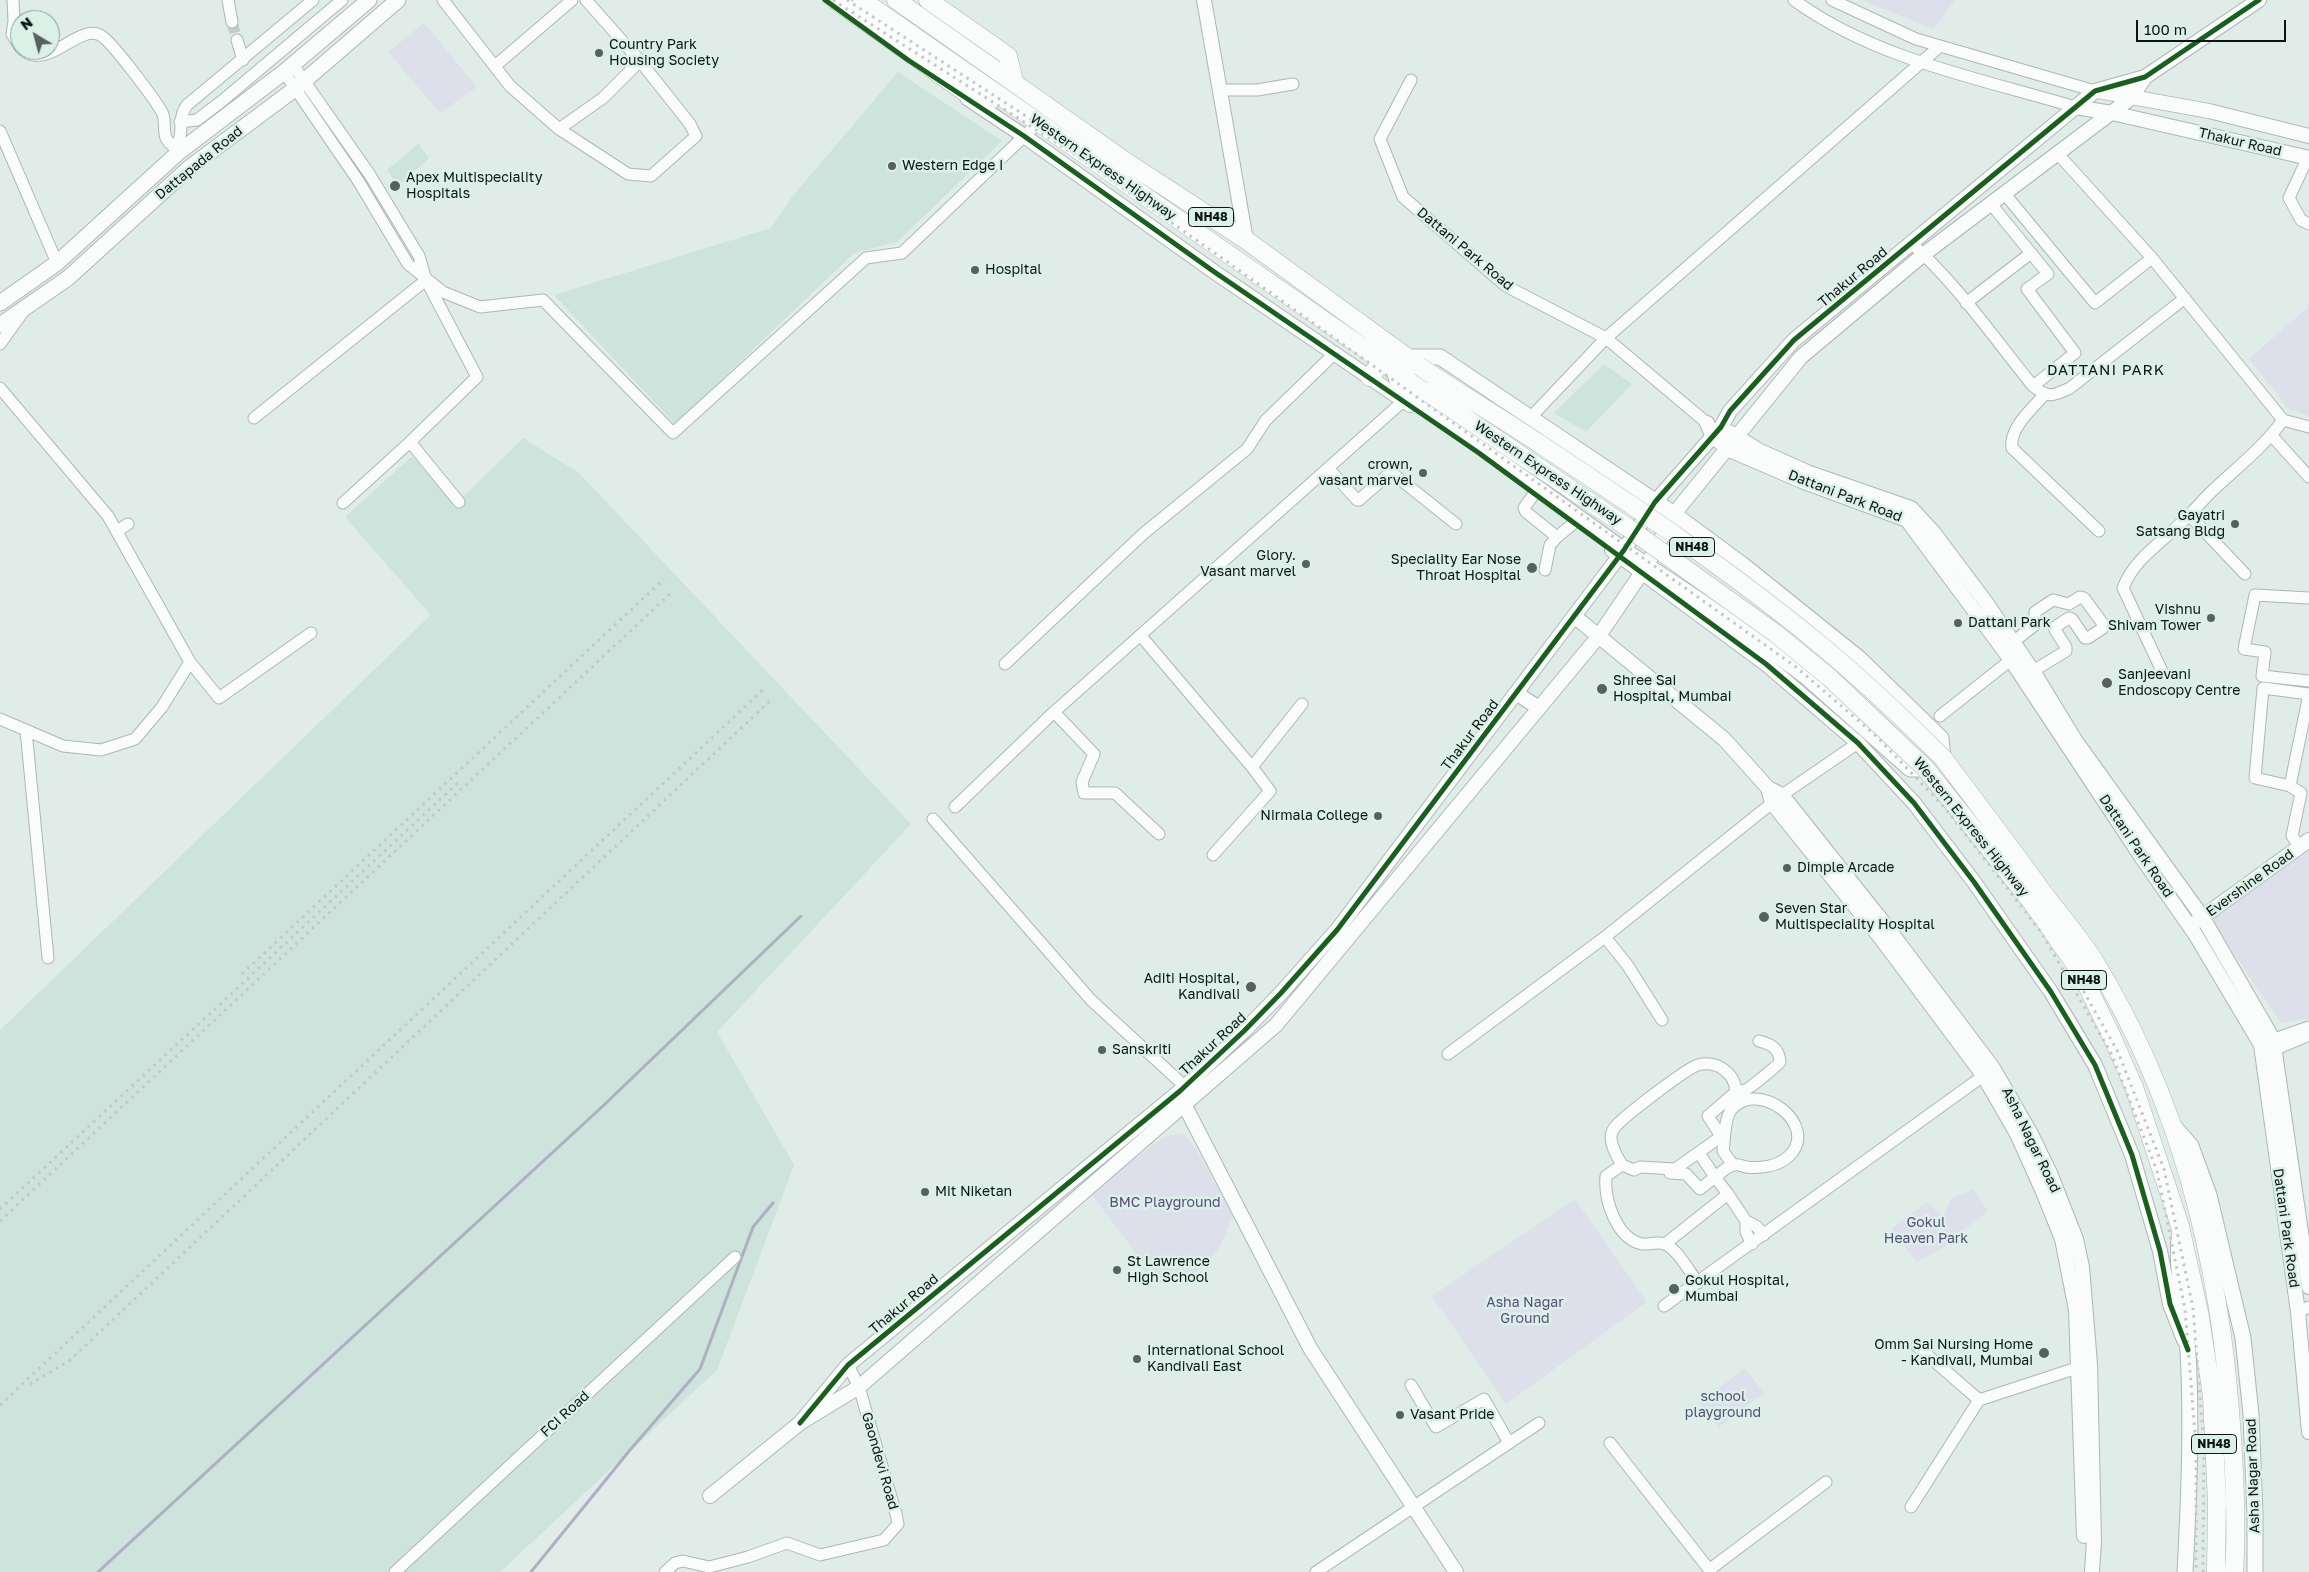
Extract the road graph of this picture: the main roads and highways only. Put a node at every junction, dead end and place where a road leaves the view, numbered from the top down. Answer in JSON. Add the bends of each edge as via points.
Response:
{"nodes":[{"id":1,"x":369,"y":0,"type":"edge"},
{"id":2,"x":835,"y":0,"type":"edge"},
{"id":3,"x":862,"y":0,"type":"edge"},
{"id":4,"x":896,"y":0,"type":"edge"},
{"id":5,"x":928,"y":0,"type":"edge"},
{"id":6,"x":390,"y":3,"type":"edge"},
{"id":7,"x":1014,"y":81,"type":"junction"},
{"id":8,"x":1003,"y":98,"type":"junction"},
{"id":9,"x":0,"y":303,"type":"edge"},
{"id":10,"x":0,"y":325,"type":"edge"},
{"id":11,"x":1400,"y":363,"type":"junction"},
{"id":12,"x":1370,"y":377,"type":"road end"},
{"id":13,"x":1943,"y":758,"type":"junction"},
{"id":14,"x":1926,"y":769,"type":"junction"},
{"id":15,"x":2172,"y":1124,"type":"junction"},
{"id":16,"x":2180,"y":1226,"type":"junction"},
{"id":17,"x":2185,"y":1572,"type":"edge"},
{"id":18,"x":2216,"y":1572,"type":"edge"},
{"id":19,"x":2234,"y":1572,"type":"edge"},
{"id":20,"x":2255,"y":1572,"type":"edge"}],
"edges":[{"from":1,"to":9,"type":"main road","via":[[288,68],[177,149],[57,263]]},
{"from":2,"to":8,"type":"highway","via":[[976,100]]},
{"from":3,"to":8,"type":"highway","name":"Western Express Highway","number":"NH48"},
{"from":4,"to":7,"type":"highway","name":"Western Express Highway","number":"NH48"},
{"from":5,"to":7,"type":"highway","via":[[1008,56]]},
{"from":6,"to":10,"type":"main road","name":"Dattapada Road","via":[[300,85],[189,168],[68,278]]},
{"from":7,"to":11,"type":"highway","name":"Western Express Highway","number":"NH48","via":[[1128,163],[1246,240]]},
{"from":8,"to":11,"type":"highway","name":"Western Express Highway","number":"NH48"},
{"from":11,"to":12,"type":"highway"},
{"from":11,"to":13,"type":"highway","name":"Western Express Highway","number":"NH48","bridge":true,"via":[[1539,443],[1773,606],[1882,698]]},
{"from":11,"to":13,"type":"main road","via":[[1440,357],[1674,514],[1860,659],[1941,738]]},
{"from":11,"to":14,"type":"highway","name":"Western Express Highway","number":"NH48","bridge":true,"via":[[1427,392],[1627,527],[1775,633],[1830,678]]},
{"from":11,"to":14,"type":"main road","via":[[1400,389],[1407,398],[1622,553],[1741,628],[1805,676],[1910,769]]},
{"from":13,"to":15,"type":"highway","name":"Western Express Highway","number":"NH48","via":[[2094,961],[2153,1073]]},
{"from":14,"to":16,"type":"highway","name":"Western Express Highway","number":"NH48","via":[[2030,900],[2080,971],[2134,1087]]},
{"from":15,"to":19,"type":"highway","name":"Western Express Highway","number":"NH48","via":[[2203,1224],[2221,1322],[2230,1393],[2235,1482]]},
{"from":15,"to":20,"type":"main road","name":"Asha Nagar Road","via":[[2191,1146],[2209,1195],[2243,1338],[2251,1414]]},
{"from":16,"to":17,"type":"main road","via":[[2177,1260],[2188,1350],[2190,1477]]},
{"from":16,"to":18,"type":"highway","name":"Western Express Highway","number":"NH48","via":[[2200,1317],[2212,1396],[2217,1502]]}]}
